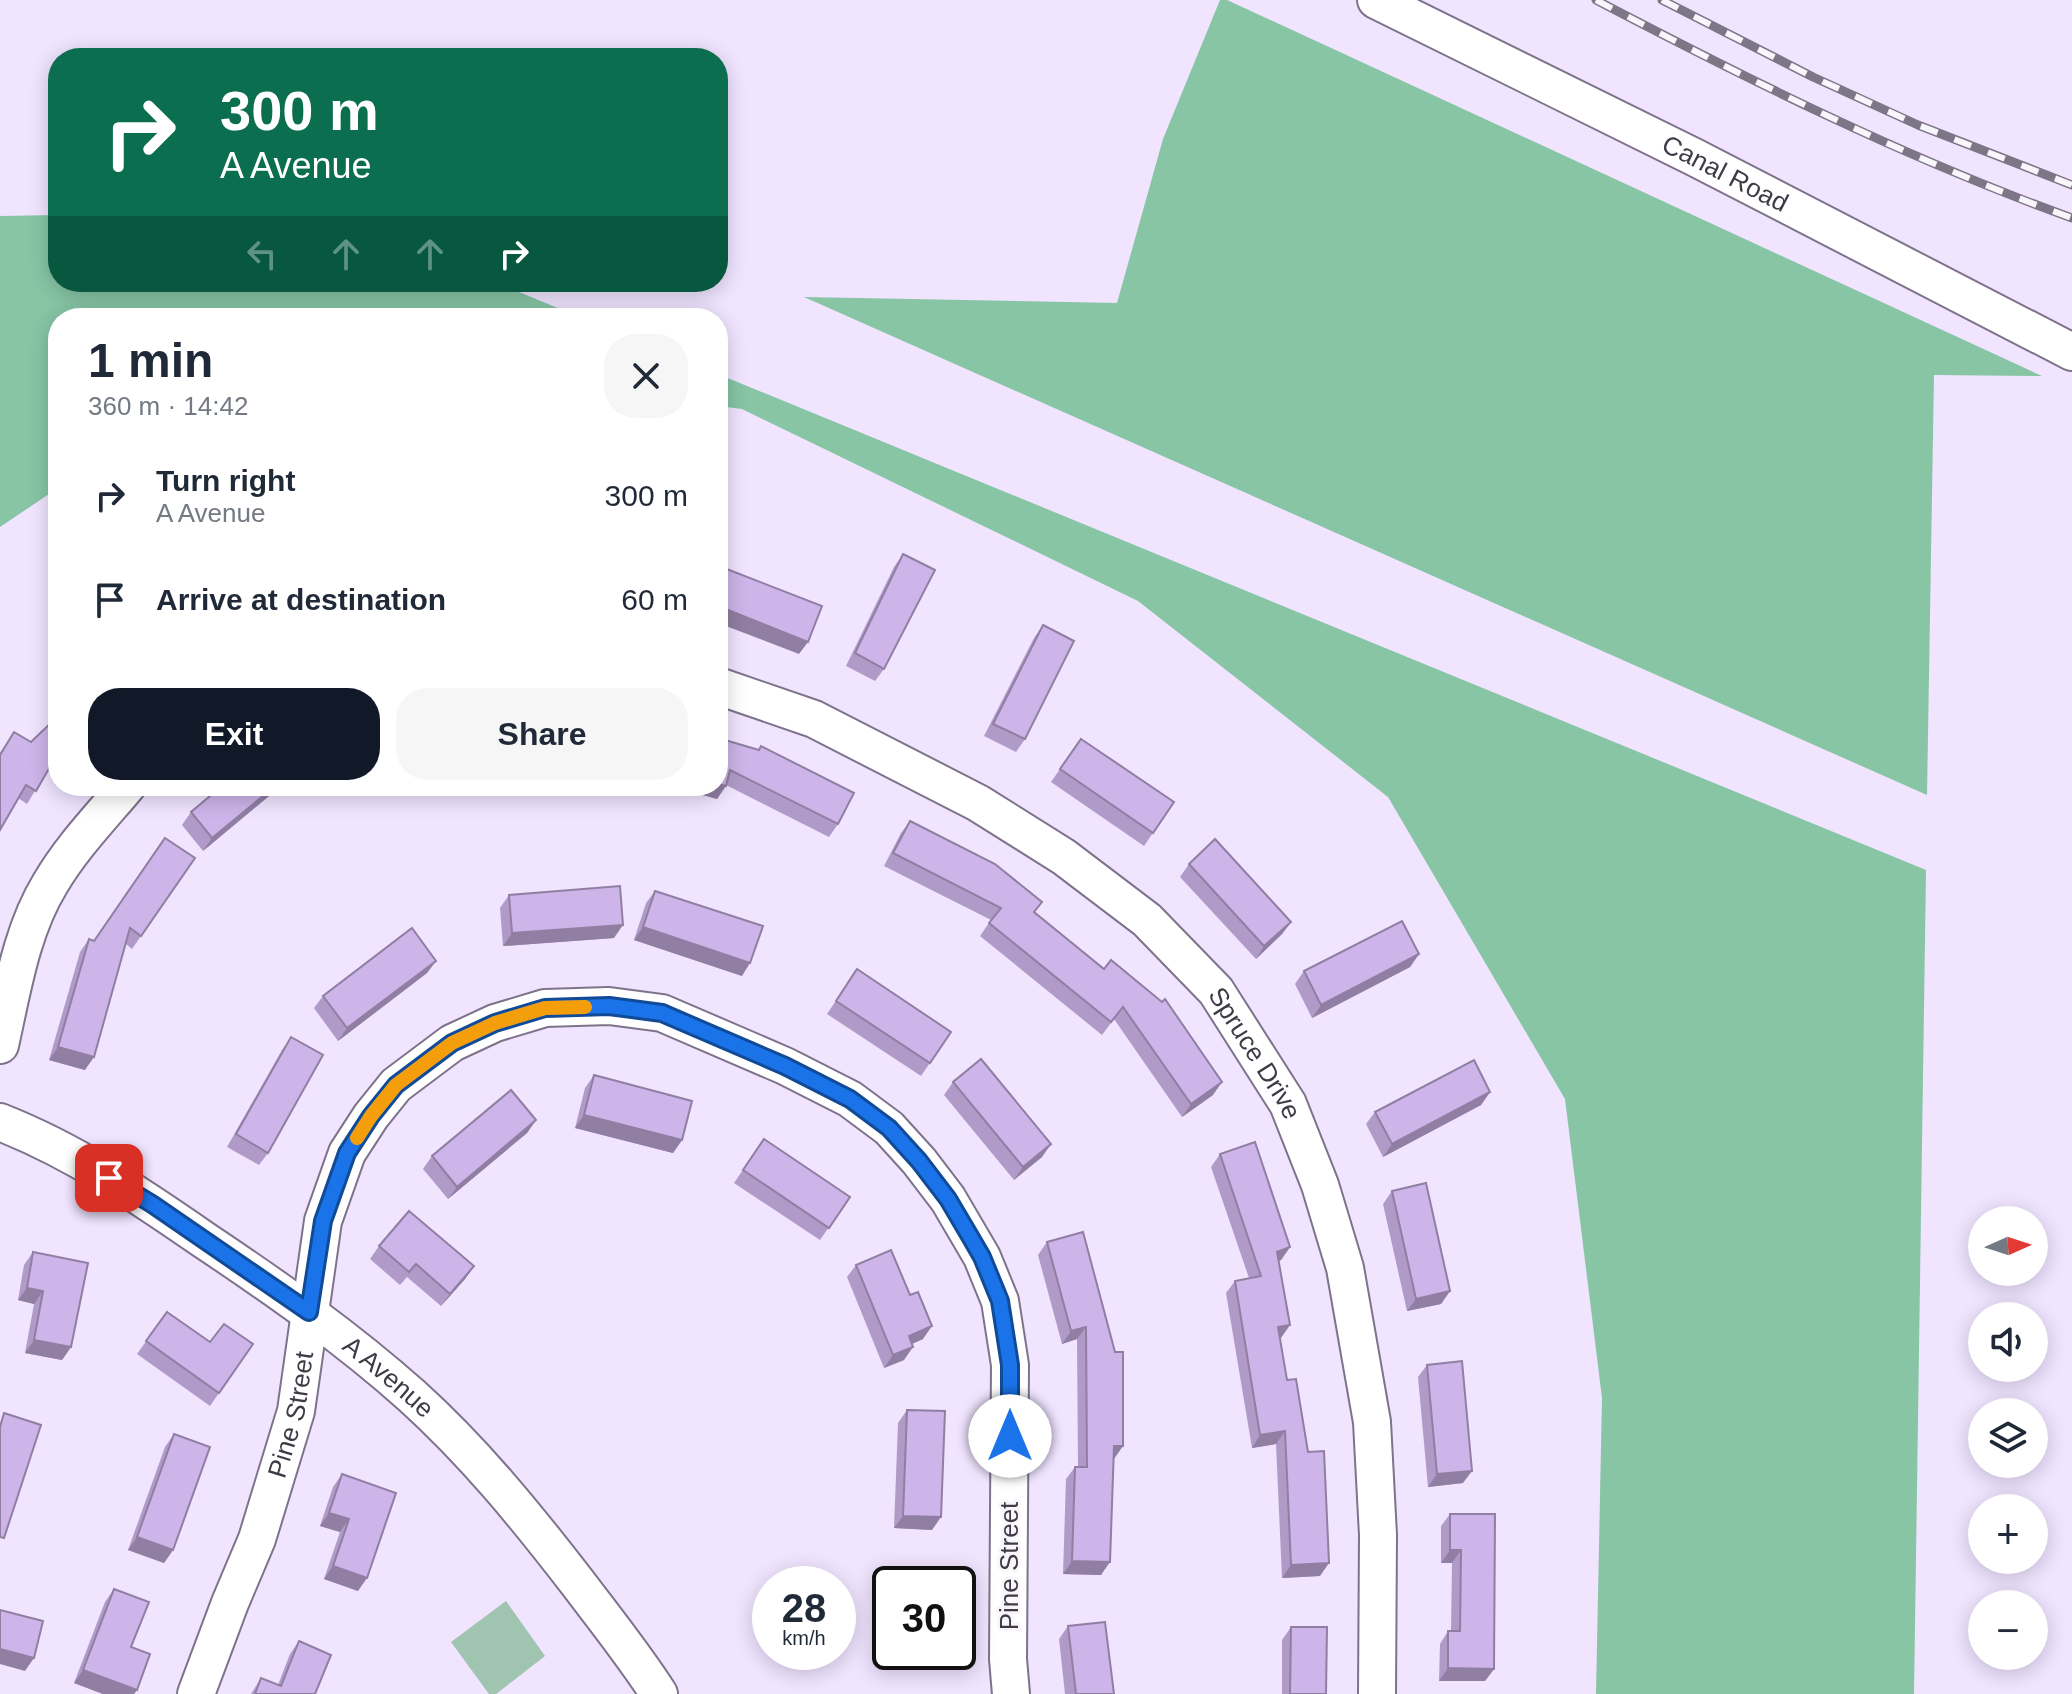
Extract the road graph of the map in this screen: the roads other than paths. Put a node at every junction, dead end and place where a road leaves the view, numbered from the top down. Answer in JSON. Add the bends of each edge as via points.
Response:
{"nodes":[{"id":1,"x":1376,"y":0,"type":"edge"},
{"id":2,"x":2072,"y":352,"type":"edge"},
{"id":3,"x":728,"y":689,"type":"edge"},
{"id":4,"x":118,"y":796,"type":"edge"},
{"id":5,"x":0,"y":1045,"type":"edge"},
{"id":6,"x":0,"y":1122,"type":"edge"},
{"id":7,"x":309,"y":1312,"type":"junction"},
{"id":8,"x":196,"y":1694,"type":"edge"},
{"id":9,"x":659,"y":1694,"type":"edge"},
{"id":10,"x":1011,"y":1694,"type":"edge"},
{"id":11,"x":1377,"y":1694,"type":"edge"}],
"edges":[{"from":1,"to":2,"type":"street","name":"Canal Road"},
{"from":3,"to":11,"type":"street","name":"Spruce Drive","via":[[814,719],[978,803],[1064,857],[1147,920],[1216,991],[1288,1104],[1345,1268],[1372,1422]]},
{"from":4,"to":5,"type":"street","via":[[48,886],[24,942]]},
{"from":6,"to":7,"type":"street","name":"A Avenue","via":[[67,1152],[152,1204]]},
{"from":7,"to":8,"type":"street","name":"Pine Street","via":[[292,1425],[257,1539]]},
{"from":7,"to":9,"type":"street","name":"A Avenue","via":[[412,1396],[483,1465]]},
{"from":7,"to":10,"type":"street","name":"Pine Street","via":[[323,1221],[347,1153],[396,1085],[452,1043],[495,1023],[545,1008],[609,1006],[662,1013],[850,1099],[889,1128],[948,1199],[1000,1301],[1010,1365]]}]}
